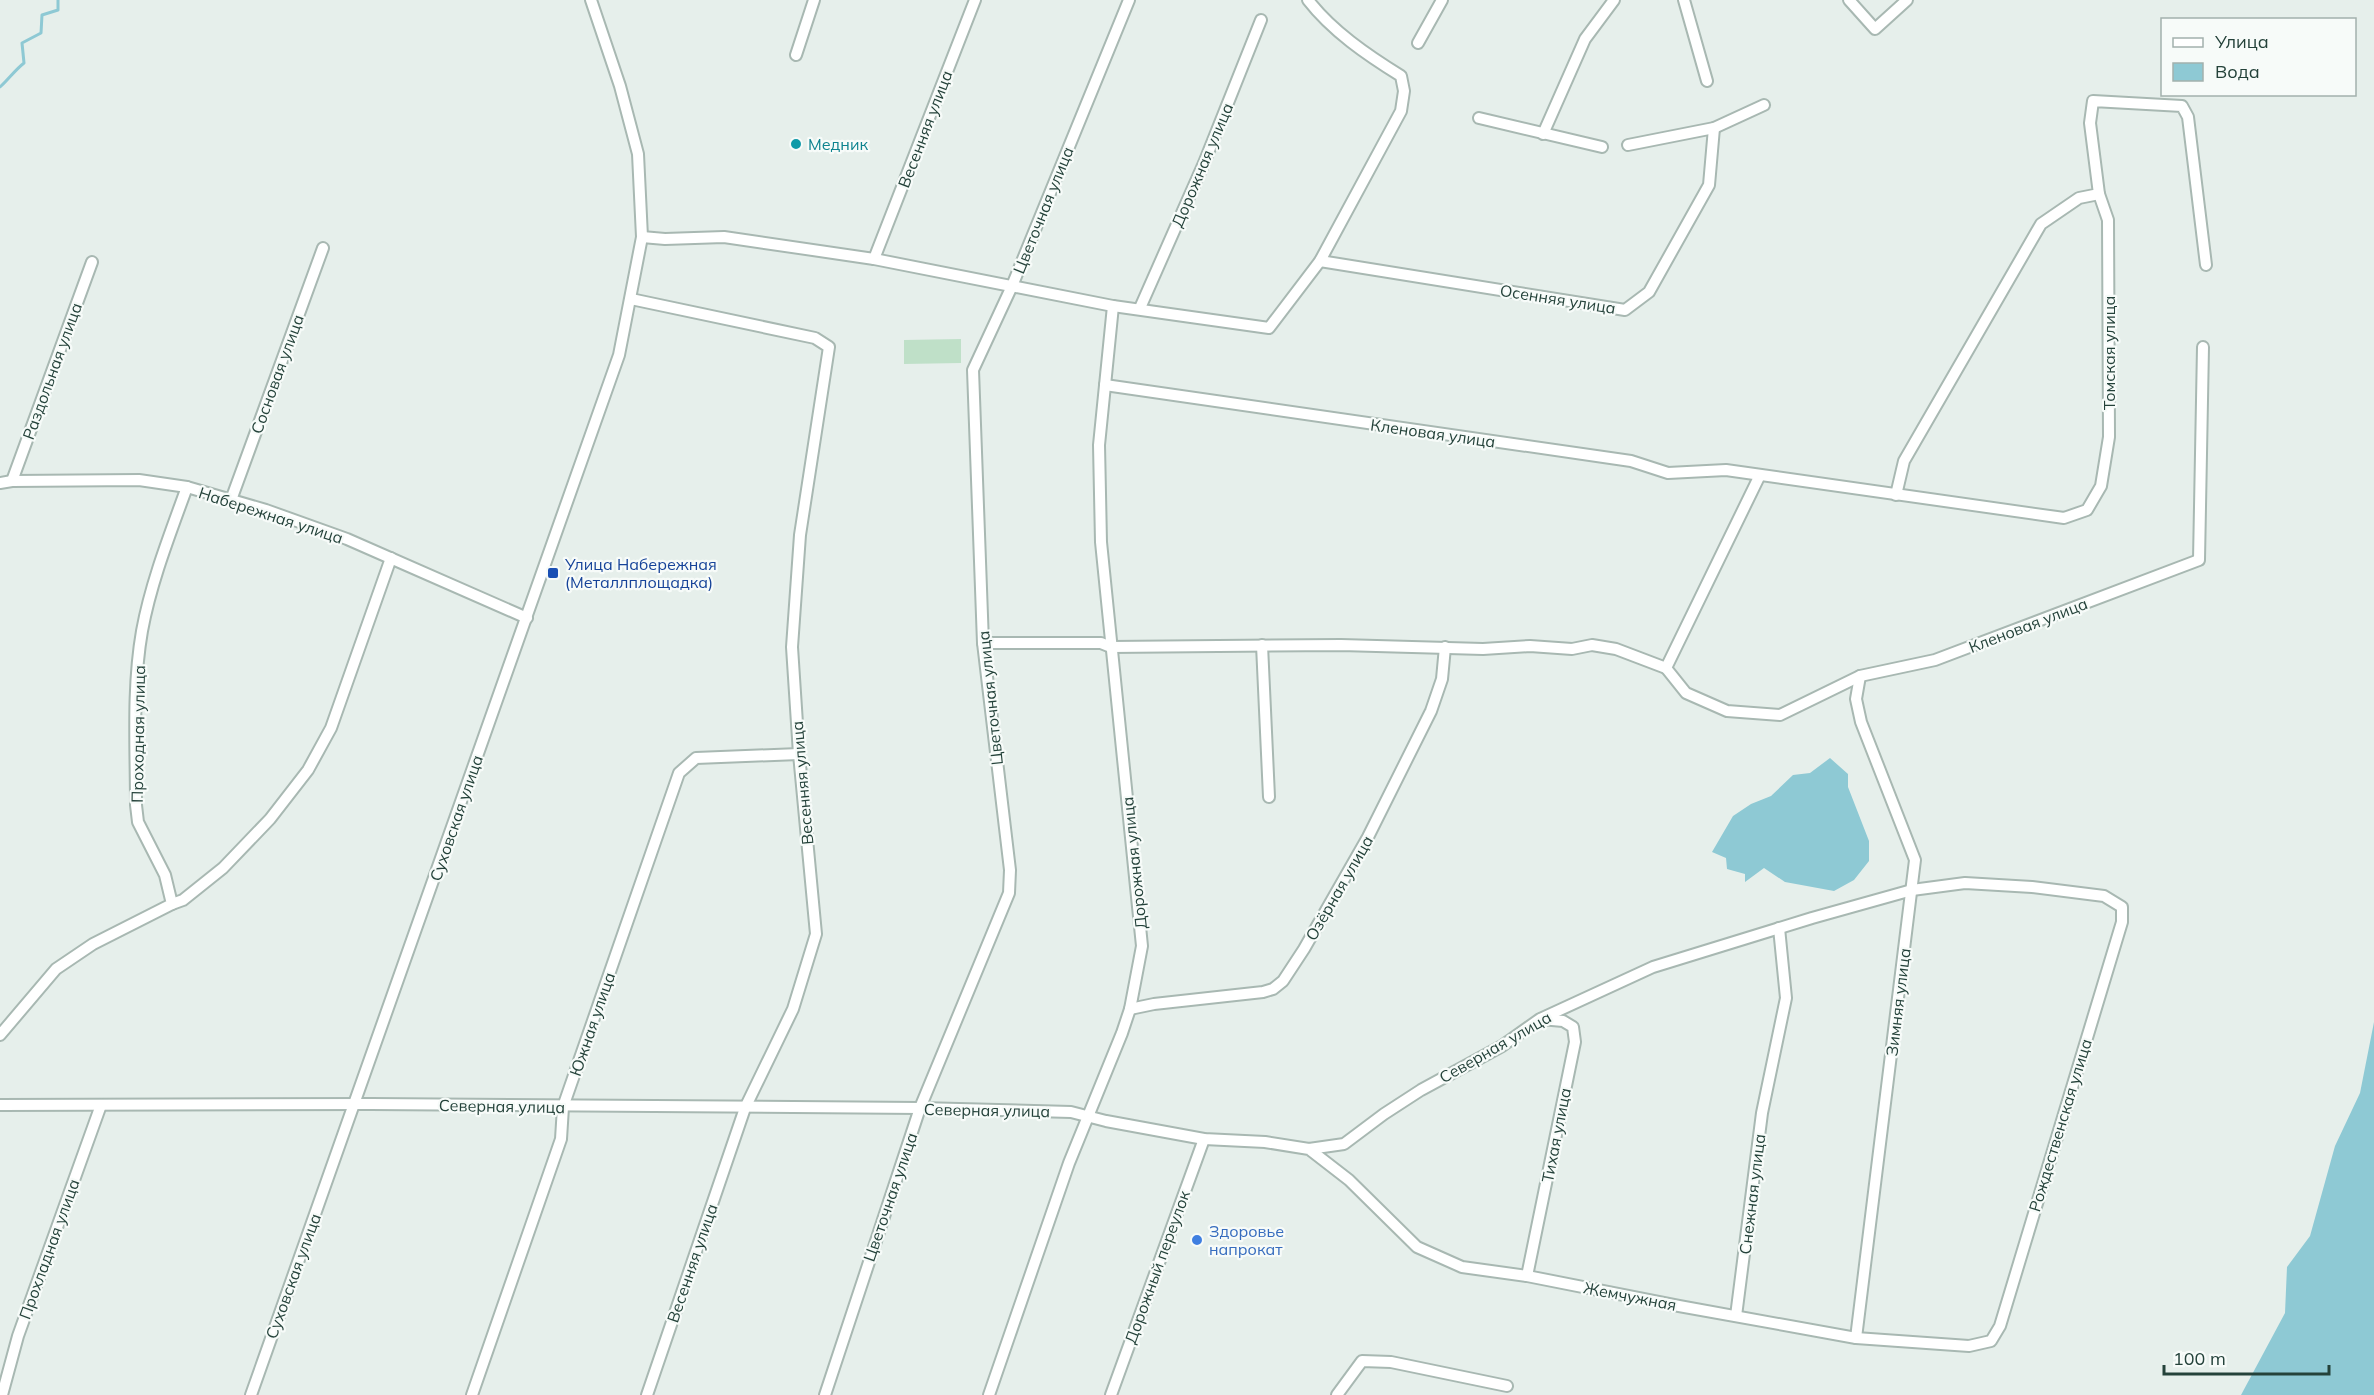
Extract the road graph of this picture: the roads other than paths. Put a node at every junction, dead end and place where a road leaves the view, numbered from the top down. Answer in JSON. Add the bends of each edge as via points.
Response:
{"nodes":[{"id":1,"x":591,"y":0,"type":"edge"},
{"id":2,"x":814,"y":0,"type":"edge"},
{"id":3,"x":975,"y":0,"type":"edge"},
{"id":4,"x":1129,"y":0,"type":"edge"},
{"id":5,"x":1308,"y":0,"type":"edge"},
{"id":6,"x":1442,"y":0,"type":"edge"},
{"id":7,"x":1614,"y":0,"type":"edge"},
{"id":8,"x":1684,"y":0,"type":"edge"},
{"id":9,"x":1849,"y":0,"type":"edge"},
{"id":10,"x":1907,"y":0,"type":"edge"},
{"id":11,"x":1261,"y":20,"type":"dead end"},
{"id":12,"x":1418,"y":43,"type":"dead end"},
{"id":13,"x":796,"y":55,"type":"dead end"},
{"id":14,"x":1707,"y":81,"type":"dead end"},
{"id":15,"x":1764,"y":105,"type":"dead end"},
{"id":16,"x":1479,"y":118,"type":"dead end"},
{"id":17,"x":1714,"y":128,"type":"junction"},
{"id":18,"x":1544,"y":134,"type":"junction"},
{"id":19,"x":1628,"y":145,"type":"dead end"},
{"id":20,"x":1602,"y":147,"type":"dead end"},
{"id":21,"x":2099,"y":194,"type":"junction"},
{"id":22,"x":642,"y":237,"type":"junction"},
{"id":23,"x":323,"y":248,"type":"dead end"},
{"id":24,"x":874,"y":259,"type":"junction"},
{"id":25,"x":1320,"y":261,"type":"junction"},
{"id":26,"x":92,"y":262,"type":"dead end"},
{"id":27,"x":2206,"y":265,"type":"dead end"},
{"id":28,"x":1011,"y":286,"type":"junction"},
{"id":29,"x":631,"y":299,"type":"junction"},
{"id":30,"x":1113,"y":306,"type":"junction"},
{"id":31,"x":1140,"y":308,"type":"junction"},
{"id":32,"x":2203,"y":347,"type":"dead end"},
{"id":33,"x":1105,"y":385,"type":"junction"},
{"id":34,"x":1760,"y":475,"type":"junction"},
{"id":35,"x":12,"y":481,"type":"junction"},
{"id":36,"x":0,"y":483,"type":"edge"},
{"id":37,"x":2101,"y":486,"type":"joint"},
{"id":38,"x":187,"y":487,"type":"junction"},
{"id":39,"x":1896,"y":495,"type":"junction"},
{"id":40,"x":231,"y":500,"type":"junction"},
{"id":41,"x":391,"y":558,"type":"junction"},
{"id":42,"x":526,"y":618,"type":"junction"},
{"id":43,"x":983,"y":643,"type":"junction"},
{"id":44,"x":1262,"y":645,"type":"junction"},
{"id":45,"x":1111,"y":647,"type":"junction"},
{"id":46,"x":1445,"y":647,"type":"junction"},
{"id":47,"x":1666,"y":668,"type":"junction"},
{"id":48,"x":1860,"y":676,"type":"junction"},
{"id":49,"x":799,"y":754,"type":"junction"},
{"id":50,"x":1269,"y":797,"type":"dead end"},
{"id":51,"x":1912,"y":890,"type":"junction"},
{"id":52,"x":172,"y":904,"type":"junction"},
{"id":53,"x":2122,"y":907,"type":"joint"},
{"id":54,"x":1779,"y":928,"type":"junction"},
{"id":55,"x":1130,"y":1009,"type":"junction"},
{"id":56,"x":1540,"y":1019,"type":"junction"},
{"id":57,"x":0,"y":1035,"type":"edge"},
{"id":58,"x":355,"y":1104,"type":"junction"},
{"id":59,"x":0,"y":1105,"type":"edge"},
{"id":60,"x":101,"y":1105,"type":"junction"},
{"id":61,"x":563,"y":1107,"type":"junction"},
{"id":62,"x":745,"y":1108,"type":"junction"},
{"id":63,"x":920,"y":1108,"type":"junction"},
{"id":64,"x":1088,"y":1117,"type":"junction"},
{"id":65,"x":1204,"y":1139,"type":"junction"},
{"id":66,"x":1309,"y":1149,"type":"junction"},
{"id":67,"x":1527,"y":1276,"type":"junction"},
{"id":68,"x":1737,"y":1316,"type":"junction"},
{"id":69,"x":1856,"y":1338,"type":"junction"},
{"id":70,"x":1991,"y":1341,"type":"joint"},
{"id":71,"x":1507,"y":1386,"type":"dead end"},
{"id":72,"x":2,"y":1389,"type":"edge"},
{"id":73,"x":251,"y":1395,"type":"edge"},
{"id":74,"x":472,"y":1395,"type":"edge"},
{"id":75,"x":647,"y":1395,"type":"edge"},
{"id":76,"x":825,"y":1395,"type":"edge"},
{"id":77,"x":989,"y":1395,"type":"edge"},
{"id":78,"x":1111,"y":1395,"type":"edge"},
{"id":79,"x":1337,"y":1395,"type":"edge"}],
"edges":[{"from":1,"to":22,"type":"street","name":"Суховская улица","via":[[632,125],[638,154]]},
{"from":2,"to":13,"type":"street"},
{"from":3,"to":24,"type":"street","name":"Весенняя улица"},
{"from":4,"to":28,"type":"street","name":"Цветочная улица"},
{"from":5,"to":25,"type":"street","via":[[1330,24],[1401,76],[1404,91],[1401,111]]},
{"from":6,"to":12,"type":"street"},
{"from":7,"to":18,"type":"street","via":[[1584,39]]},
{"from":8,"to":14,"type":"street"},
{"from":9,"to":10,"type":"street","via":[[1875,29]]},
{"from":11,"to":31,"type":"street","name":"Дорожная улица"},
{"from":15,"to":17,"type":"street"},
{"from":16,"to":18,"type":"street"},
{"from":17,"to":19,"type":"street"},
{"from":17,"to":25,"type":"street","name":"Осенняя улица","via":[[1709,185],[1648,292],[1624,310]]},
{"from":18,"to":20,"type":"street"},
{"from":21,"to":27,"type":"street","name":"Томская улица","via":[[2090,123],[2093,101],[2182,106],[2188,117]]},
{"from":21,"to":37,"type":"street","name":"Томская улица","via":[[2108,220],[2109,437]]},
{"from":21,"to":39,"type":"street","via":[[2079,198],[2041,224],[1904,461]]},
{"from":22,"to":24,"type":"street","via":[[724,237]]},
{"from":22,"to":29,"type":"street","name":"Суховская улица"},
{"from":23,"to":40,"type":"street","name":"Сосновая улица"},
{"from":24,"to":28,"type":"street"},
{"from":25,"to":31,"type":"street","via":[[1269,328]]},
{"from":26,"to":35,"type":"street","name":"Раздольная улица"},
{"from":28,"to":30,"type":"street"},
{"from":28,"to":43,"type":"street","name":"Цветочная улица","via":[[973,370]]},
{"from":29,"to":42,"type":"street","name":"Суховская улица","via":[[619,355]]},
{"from":29,"to":49,"type":"street","name":"Весенняя улица","via":[[814,338],[829,347],[800,535],[792,647]]},
{"from":30,"to":31,"type":"street"},
{"from":30,"to":33,"type":"street","name":"Дорожная улица"},
{"from":32,"to":48,"type":"street","name":"Кленовая улица","via":[[2199,560],[1935,660]]},
{"from":33,"to":34,"type":"street","name":"Кленовая улица","via":[[1631,461],[1668,473],[1726,470]]},
{"from":33,"to":45,"type":"street","name":"Дорожная улица","via":[[1098,445],[1100,531]]},
{"from":34,"to":39,"type":"street","name":"Кленовая улица"},
{"from":34,"to":47,"type":"street"},
{"from":35,"to":36,"type":"street","name":"Набережная улица"},
{"from":35,"to":38,"type":"street","name":"Набережная улица","via":[[139,480]]},
{"from":37,"to":39,"type":"street","name":"Кленовая улица","via":[[2087,510],[2064,518]]},
{"from":38,"to":40,"type":"street","name":"Набережная улица"},
{"from":38,"to":52,"type":"street","name":"Проходная улица","via":[[150,597],[136,689],[138,822],[165,875]]},
{"from":40,"to":41,"type":"street","name":"Набережная улица"},
{"from":41,"to":42,"type":"street","name":"Набережная улица"},
{"from":41,"to":52,"type":"street","via":[[331,728],[309,770],[270,819],[223,867],[183,900]]},
{"from":42,"to":58,"type":"street","name":"Суховская улица"},
{"from":43,"to":45,"type":"street","via":[[1101,643]]},
{"from":43,"to":63,"type":"street","name":"Цветочная улица","via":[[1010,870],[1009,893]]},
{"from":44,"to":45,"type":"street"},
{"from":44,"to":46,"type":"street"},
{"from":44,"to":50,"type":"street"},
{"from":45,"to":55,"type":"street","name":"Дорожная улица","via":[[1142,946]]},
{"from":46,"to":47,"type":"street","via":[[1572,649],[1592,645],[1616,649]]},
{"from":46,"to":55,"type":"street","name":"Озёрная улица","via":[[1442,679],[1431,711],[1368,837],[1283,981],[1263,992]]},
{"from":47,"to":48,"type":"street","name":"Кленовая улица","via":[[1686,693],[1727,711],[1780,715]]},
{"from":48,"to":51,"type":"street","name":"Зимняя улица","via":[[1856,699],[1861,722],[1915,860]]},
{"from":49,"to":61,"type":"street","name":"Южная улица","via":[[696,758],[679,773]]},
{"from":49,"to":62,"type":"street","name":"Весенняя улица","via":[[816,934],[793,1010]]},
{"from":51,"to":53,"type":"street","name":"Северная улица","via":[[1965,883],[2032,887],[2103,896]]},
{"from":51,"to":54,"type":"street","name":"Северная улица"},
{"from":51,"to":69,"type":"street","name":"Зимняя улица"},
{"from":52,"to":57,"type":"street","via":[[93,944],[56,969]]},
{"from":53,"to":70,"type":"street","name":"Рождественская улица","via":[[2122,922],[2105,979],[2000,1326]]},
{"from":54,"to":56,"type":"street","name":"Северная улица","via":[[1653,967]]},
{"from":54,"to":68,"type":"street","name":"Снежная улица","via":[[1786,999],[1762,1113]]},
{"from":55,"to":64,"type":"street","name":"Дорожная улица"},
{"from":56,"to":66,"type":"street","name":"Северная улица","via":[[1502,1046],[1421,1090],[1344,1144]]},
{"from":56,"to":67,"type":"street","name":"Тихая улица","via":[[1563,1021],[1573,1028],[1575,1042]]},
{"from":58,"to":60,"type":"street","name":"Северная улица"},
{"from":58,"to":61,"type":"street","name":"Северная улица"},
{"from":58,"to":73,"type":"street","name":"Суховская улица"},
{"from":59,"to":60,"type":"street","name":"Северная улица"},
{"from":60,"to":72,"type":"street","name":"Прохладная улица"},
{"from":61,"to":62,"type":"street","name":"Северная улица"},
{"from":61,"to":74,"type":"street","name":"Южная улица","via":[[561,1139]]},
{"from":62,"to":63,"type":"street","name":"Северная улица"},
{"from":62,"to":75,"type":"street","name":"Весенняя улица"},
{"from":63,"to":64,"type":"street","name":"Северная улица","via":[[1071,1112]]},
{"from":63,"to":76,"type":"street","name":"Цветочная улица"},
{"from":64,"to":65,"type":"street","name":"Северная улица"},
{"from":64,"to":77,"type":"street","name":"Дорожная улица"},
{"from":65,"to":66,"type":"street","name":"Северная улица"},
{"from":65,"to":78,"type":"street","name":"Дорожный переулок"},
{"from":66,"to":67,"type":"street","name":"Жемчужная","via":[[1349,1180],[1417,1247],[1462,1267]]},
{"from":67,"to":68,"type":"street","name":"Жемчужная"},
{"from":68,"to":69,"type":"street","name":"Жемчужная"},
{"from":69,"to":70,"type":"street","name":"Жемчужная","via":[[1969,1346]]},
{"from":71,"to":79,"type":"street","via":[[1391,1362],[1362,1361]]}]}
